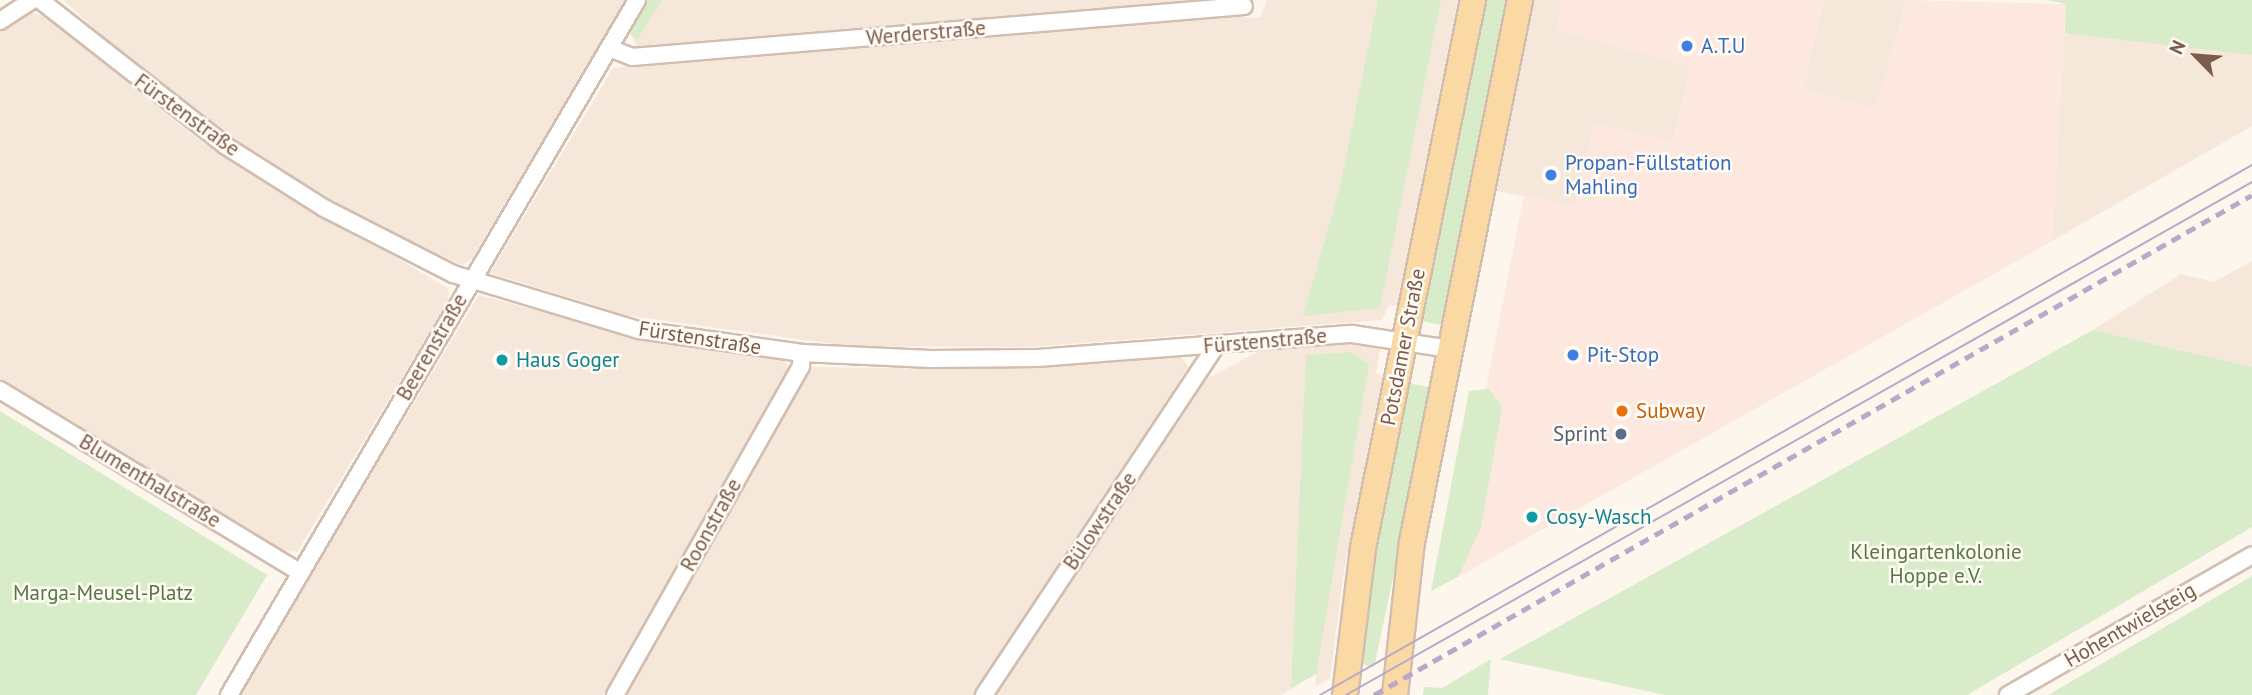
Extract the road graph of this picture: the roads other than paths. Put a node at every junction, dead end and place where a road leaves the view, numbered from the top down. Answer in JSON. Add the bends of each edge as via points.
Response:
{"nodes":[{"id":1,"x":32,"y":0,"type":"edge"},
{"id":2,"x":40,"y":0,"type":"edge"},
{"id":3,"x":637,"y":0,"type":"edge"},
{"id":4,"x":1473,"y":0,"type":"edge"},
{"id":5,"x":1520,"y":0,"type":"edge"},
{"id":6,"x":1244,"y":6,"type":"dead end"},
{"id":7,"x":0,"y":20,"type":"edge"},
{"id":8,"x":609,"y":48,"type":"junction"},
{"id":9,"x":470,"y":281,"type":"junction"},
{"id":10,"x":1405,"y":339,"type":"junction"},
{"id":11,"x":1215,"y":346,"type":"junction"},
{"id":12,"x":1450,"y":349,"type":"junction"},
{"id":13,"x":802,"y":353,"type":"junction"},
{"id":14,"x":0,"y":390,"type":"edge"},
{"id":15,"x":2252,"y":555,"type":"edge"},
{"id":16,"x":301,"y":573,"type":"junction"},
{"id":17,"x":229,"y":695,"type":"edge"},
{"id":18,"x":615,"y":695,"type":"edge"},
{"id":19,"x":984,"y":695,"type":"edge"},
{"id":20,"x":1345,"y":695,"type":"edge"},
{"id":21,"x":1395,"y":695,"type":"edge"},
{"id":22,"x":2008,"y":695,"type":"edge"}],
"edges":[{"from":1,"to":7,"type":"street"},
{"from":2,"to":9,"type":"street","name":"Fürstenstraße","via":[[226,146],[324,208]]},
{"from":3,"to":8,"type":"street","name":"Beerenstraße"},
{"from":4,"to":10,"type":"main road","name":"Potsdamer Straße"},
{"from":5,"to":12,"type":"main road"},
{"from":6,"to":8,"type":"street","name":"Werderstraße","via":[[632,57]]},
{"from":8,"to":9,"type":"street","name":"Beerenstraße"},
{"from":9,"to":13,"type":"street","name":"Fürstenstraße","via":[[639,330]]},
{"from":9,"to":16,"type":"street","name":"Beerenstraße"},
{"from":10,"to":11,"type":"street","name":"Fürstenstraße","via":[[1352,334]]},
{"from":10,"to":12,"type":"street","name":"Fürstenstraße"},
{"from":10,"to":20,"type":"main road","name":"Potsdamer Straße","via":[[1363,548]]},
{"from":11,"to":13,"type":"street","name":"Fürstenstraße","via":[[1038,358]]},
{"from":11,"to":19,"type":"street","name":"Bülowstraße"},
{"from":12,"to":21,"type":"main road","via":[[1412,542]]},
{"from":13,"to":18,"type":"street","name":"Roonstraße","via":[[801,366]]},
{"from":14,"to":16,"type":"street","name":"Blumenthalstraße"},
{"from":15,"to":22,"type":"street","name":"Hohentwielsteig"},
{"from":16,"to":17,"type":"street","name":"Beerenstraße"}]}
